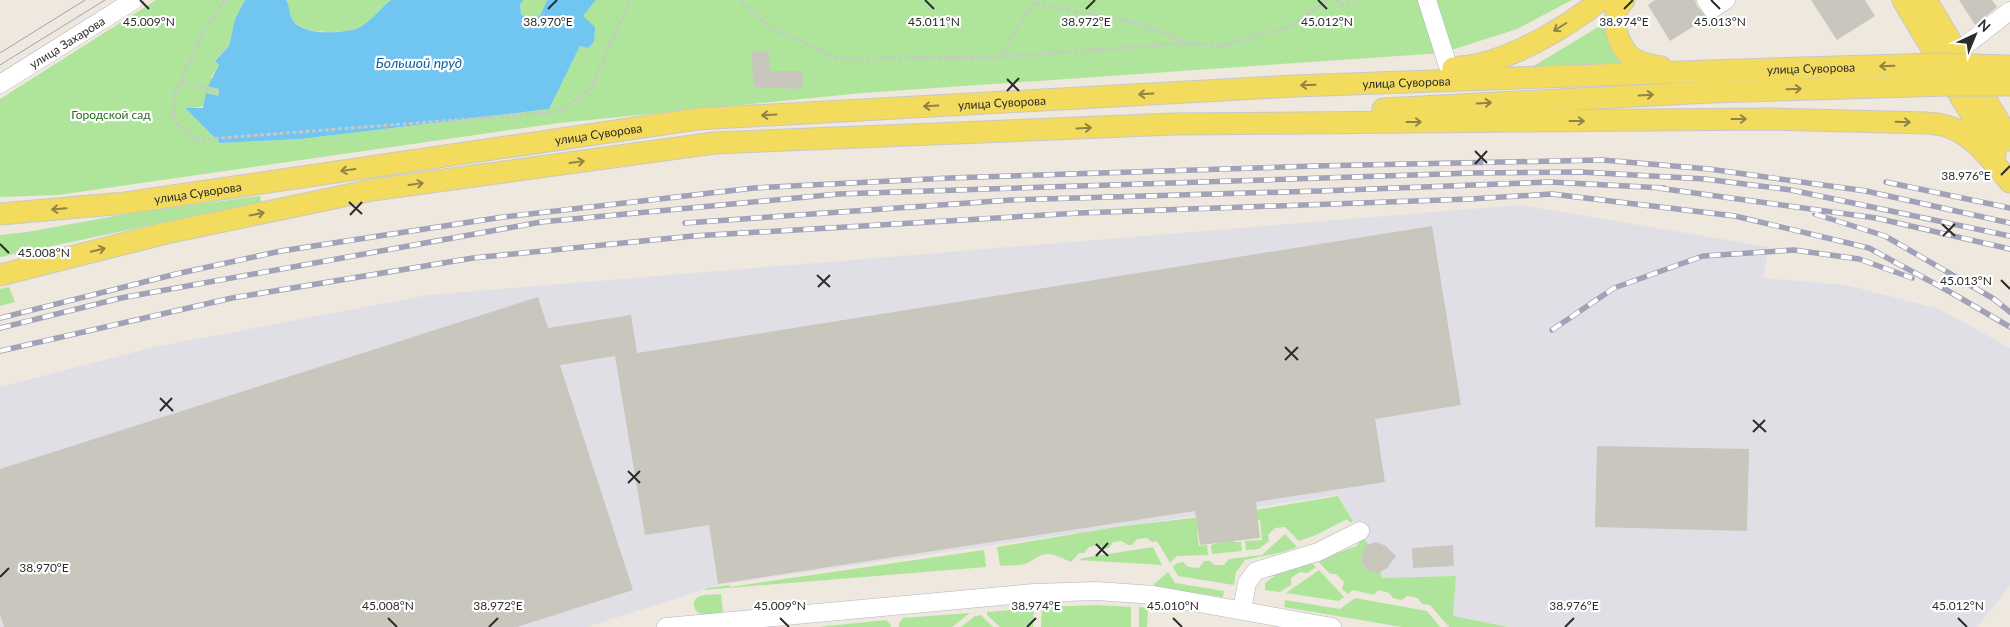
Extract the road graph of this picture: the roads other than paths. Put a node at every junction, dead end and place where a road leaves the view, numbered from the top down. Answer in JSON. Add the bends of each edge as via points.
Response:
{"nodes":[{"id":1,"x":134,"y":0,"type":"edge"},
{"id":2,"x":1427,"y":0,"type":"edge"},
{"id":3,"x":1601,"y":0,"type":"edge"},
{"id":4,"x":1624,"y":0,"type":"edge"},
{"id":5,"x":1706,"y":0,"type":"edge"},
{"id":6,"x":1726,"y":0,"type":"edge"},
{"id":7,"x":1904,"y":0,"type":"edge"},
{"id":8,"x":1926,"y":0,"type":"edge"},
{"id":9,"x":2010,"y":11,"type":"edge"},
{"id":10,"x":1958,"y":51,"type":"junction"},
{"id":11,"x":2010,"y":66,"type":"edge"},
{"id":12,"x":1449,"y":69,"type":"junction"},
{"id":13,"x":1683,"y":72,"type":"junction"},
{"id":14,"x":0,"y":84,"type":"edge"},
{"id":15,"x":1357,"y":84,"type":"junction"},
{"id":16,"x":2010,"y":86,"type":"edge"},
{"id":17,"x":1986,"y":98,"type":"junction"},
{"id":18,"x":2010,"y":112,"type":"edge"},
{"id":19,"x":1173,"y":124,"type":"junction"},
{"id":20,"x":2010,"y":140,"type":"edge"},
{"id":21,"x":2010,"y":181,"type":"edge"},
{"id":22,"x":0,"y":214,"type":"edge"},
{"id":23,"x":0,"y":275,"type":"edge"},
{"id":24,"x":1360,"y":531,"type":"dead end"},
{"id":25,"x":1242,"y":610,"type":"junction"},
{"id":26,"x":1293,"y":623,"type":"edge"},
{"id":27,"x":666,"y":627,"type":"edge"},
{"id":28,"x":1332,"y":627,"type":"edge"}],
"edges":[{"from":1,"to":14,"type":"street","name":"улица Захарова"},
{"from":2,"to":12,"type":"street"},
{"from":3,"to":12,"type":"main road","one_way":true,"via":[[1554,31],[1519,49],[1481,64]]},
{"from":4,"to":13,"type":"main road","via":[[1615,20],[1629,56],[1640,62]]},
{"from":5,"to":6,"type":"street","via":[[1712,9]]},
{"from":7,"to":21,"type":"main road"},
{"from":8,"to":10,"type":"main road"},
{"from":9,"to":10,"type":"street"},
{"from":10,"to":17,"type":"main road"},
{"from":11,"to":13,"type":"main road","name":"улица Суворова","one_way":true,"bridge":true,"via":[[1904,65]]},
{"from":12,"to":15,"type":"main road"},
{"from":13,"to":15,"type":"main road","name":"улица Суворова"},
{"from":15,"to":22,"type":"main road","name":"улица Суворова","one_way":true,"via":[[698,119],[125,203]]},
{"from":19,"to":16,"type":"main road","name":"улица Суворова","one_way":true,"bridge":true,"via":[[1304,113],[1711,92],[1949,84]]},
{"from":17,"to":18,"type":"main road"},
{"from":17,"to":20,"type":"main road"},
{"from":19,"to":21,"type":"main road","name":"улица Суворова","one_way":true,"via":[[1773,119],[1927,123],[1947,126],[1962,134]]},
{"from":23,"to":19,"type":"main road","name":"улица Суворова","one_way":true,"via":[[166,233],[372,190],[714,143]]},
{"from":24,"to":25,"type":"street","via":[[1318,552],[1256,571],[1247,583]]},
{"from":25,"to":26,"type":"street"},
{"from":25,"to":27,"type":"street","via":[[1154,595],[1043,593]]},
{"from":26,"to":28,"type":"street"}]}
